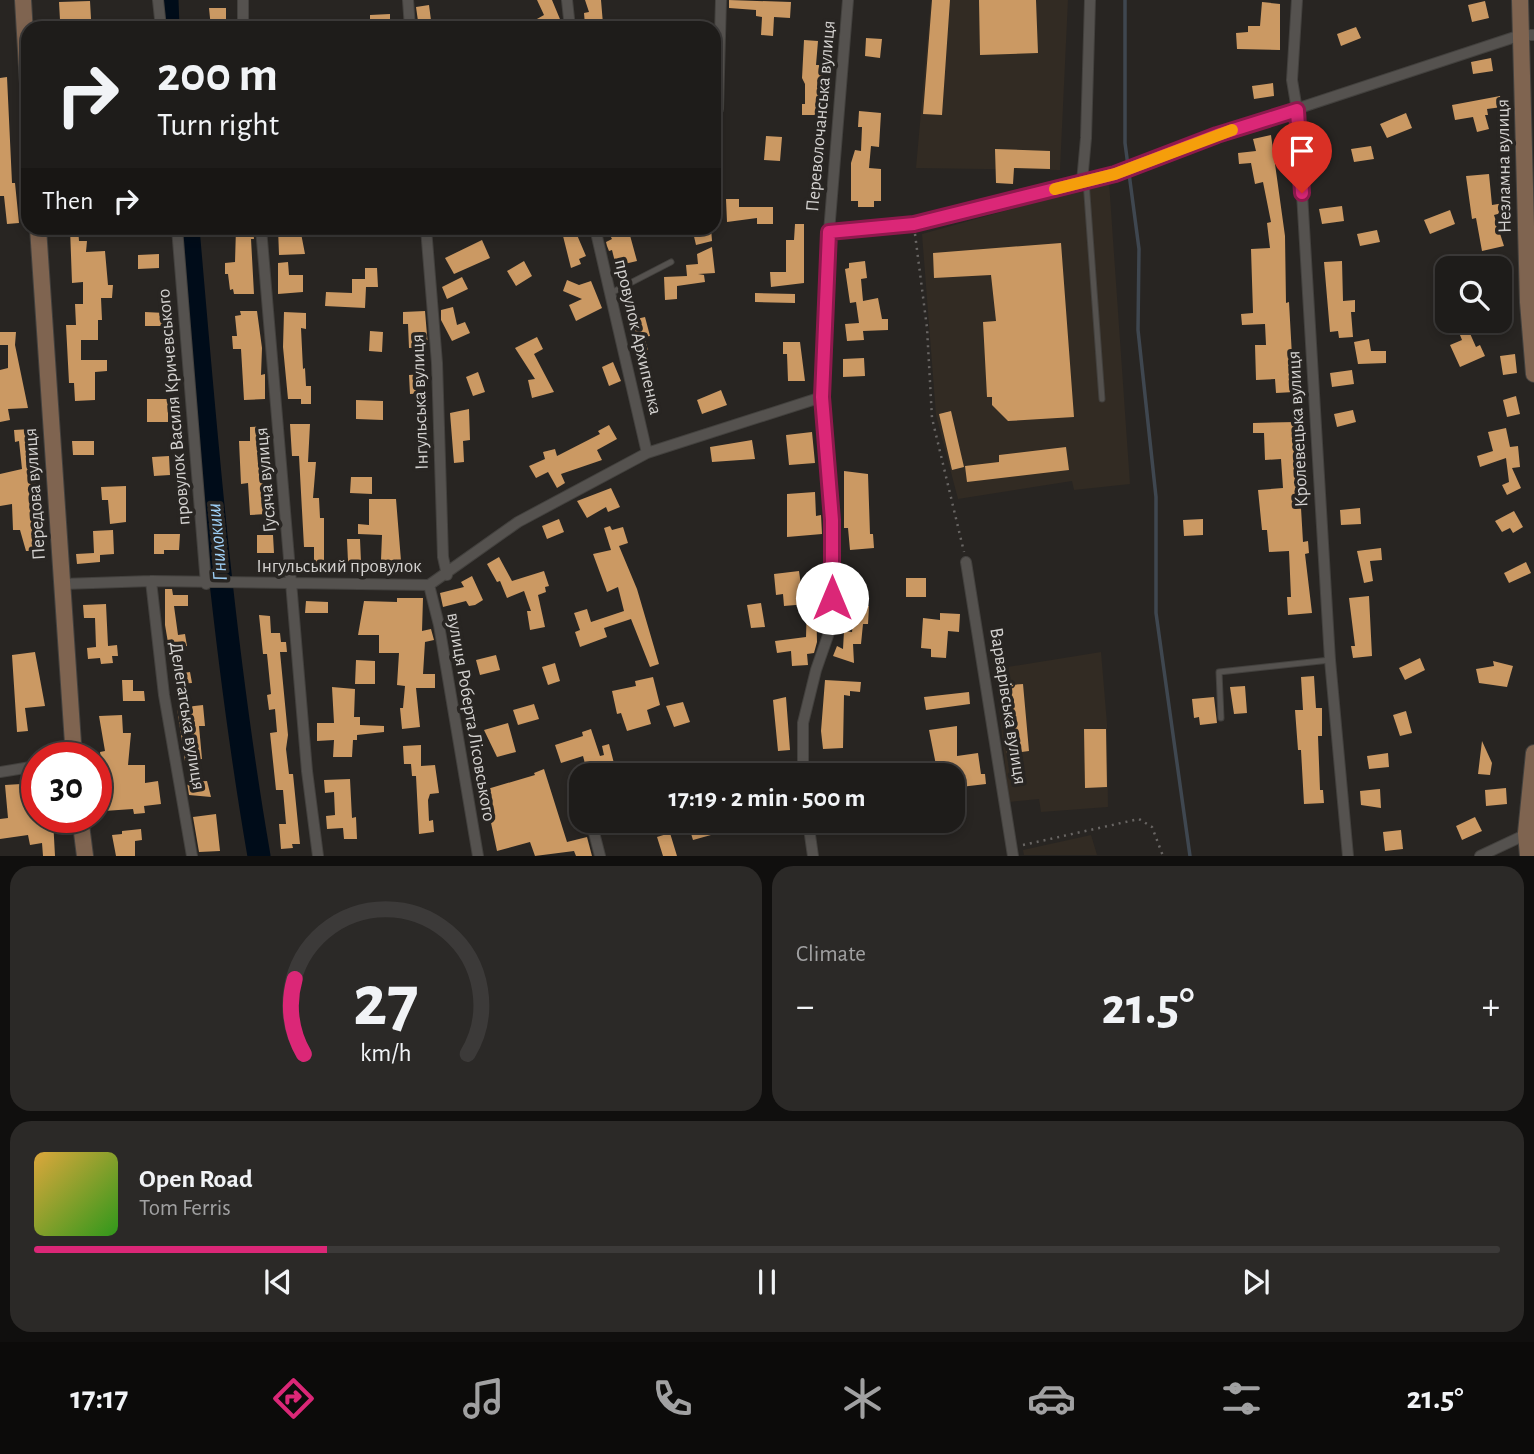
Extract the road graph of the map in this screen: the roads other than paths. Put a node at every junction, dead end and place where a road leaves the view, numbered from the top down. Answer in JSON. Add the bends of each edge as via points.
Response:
{"nodes":[{"id":1,"x":23,"y":0,"type":"edge"},
{"id":2,"x":158,"y":0,"type":"edge"},
{"id":3,"x":243,"y":0,"type":"edge"},
{"id":4,"x":408,"y":0,"type":"edge"},
{"id":5,"x":567,"y":0,"type":"edge"},
{"id":6,"x":721,"y":0,"type":"edge"},
{"id":7,"x":848,"y":0,"type":"edge"},
{"id":8,"x":1090,"y":0,"type":"edge"},
{"id":9,"x":1297,"y":0,"type":"edge"},
{"id":10,"x":1520,"y":0,"type":"edge"},
{"id":11,"x":24,"y":21,"type":"edge"},
{"id":12,"x":160,"y":21,"type":"edge"},
{"id":13,"x":243,"y":21,"type":"edge"},
{"id":14,"x":410,"y":21,"type":"edge"},
{"id":15,"x":569,"y":21,"type":"edge"},
{"id":16,"x":720,"y":21,"type":"edge"},
{"id":17,"x":1528,"y":35,"type":"edge"},
{"id":18,"x":1297,"y":110,"type":"junction"},
{"id":19,"x":1084,"y":181,"type":"junction"},
{"id":20,"x":829,"y":232,"type":"junction"},
{"id":21,"x":38,"y":235,"type":"edge"},
{"id":22,"x":178,"y":235,"type":"edge"},
{"id":23,"x":262,"y":235,"type":"edge"},
{"id":24,"x":427,"y":235,"type":"edge"},
{"id":25,"x":597,"y":235,"type":"edge"},
{"id":26,"x":671,"y":262,"type":"dead end"},
{"id":27,"x":609,"y":293,"type":"junction"},
{"id":28,"x":1534,"y":374,"type":"edge"},
{"id":29,"x":822,"y":397,"type":"junction"},
{"id":30,"x":1102,"y":399,"type":"dead end"},
{"id":31,"x":647,"y":453,"type":"junction"},
{"id":32,"x":966,"y":562,"type":"road end"},
{"id":33,"x":447,"y":575,"type":"junction"},
{"id":34,"x":151,"y":581,"type":"junction"},
{"id":35,"x":63,"y":584,"type":"junction"},
{"id":36,"x":208,"y":584,"type":"junction"},
{"id":37,"x":294,"y":585,"type":"junction"},
{"id":38,"x":429,"y":585,"type":"junction"},
{"id":39,"x":1330,"y":660,"type":"junction"},
{"id":40,"x":1222,"y":718,"type":"dead end"},
{"id":41,"x":73,"y":742,"type":"edge"},
{"id":42,"x":1534,"y":753,"type":"edge"},
{"id":43,"x":803,"y":763,"type":"edge"},
{"id":44,"x":21,"y":769,"type":"edge"},
{"id":45,"x":0,"y":772,"type":"edge"},
{"id":46,"x":1530,"y":832,"type":"edge"},
{"id":47,"x":82,"y":833,"type":"edge"},
{"id":48,"x":594,"y":833,"type":"edge"},
{"id":49,"x":810,"y":833,"type":"edge"},
{"id":50,"x":1013,"y":852,"type":"edge"},
{"id":51,"x":85,"y":856,"type":"edge"},
{"id":52,"x":192,"y":856,"type":"edge"},
{"id":53,"x":318,"y":856,"type":"edge"},
{"id":54,"x":478,"y":856,"type":"edge"},
{"id":55,"x":600,"y":856,"type":"edge"},
{"id":56,"x":813,"y":856,"type":"edge"},
{"id":57,"x":1349,"y":856,"type":"edge"},
{"id":58,"x":1480,"y":856,"type":"edge"},
{"id":59,"x":1528,"y":856,"type":"edge"}],
"edges":[{"from":1,"to":11,"type":"main road"},
{"from":2,"to":12,"type":"street"},
{"from":3,"to":13,"type":"street"},
{"from":4,"to":14,"type":"street"},
{"from":5,"to":15,"type":"street"},
{"from":6,"to":16,"type":"street"},
{"from":7,"to":20,"type":"street","name":"Переволочанська вулиця"},
{"from":8,"to":19,"type":"street"},
{"from":9,"to":18,"type":"street","name":"Кролевецька вулиця","via":[[1292,80]]},
{"from":10,"to":17,"type":"main road","name":"Незламна вулиця"},
{"from":17,"to":18,"type":"street"},
{"from":17,"to":28,"type":"main road","name":"Незламна вулиця","via":[[1528,302]]},
{"from":18,"to":19,"type":"street"},
{"from":18,"to":39,"type":"street","name":"Кролевецька вулиця"},
{"from":19,"to":20,"type":"street","via":[[914,224]]},
{"from":19,"to":30,"type":"lane"},
{"from":20,"to":29,"type":"street","name":"Переволочанська вулиця"},
{"from":21,"to":35,"type":"main road","name":"Передова вулиця"},
{"from":22,"to":36,"type":"street","name":"провулок Василя Кричевського"},
{"from":23,"to":37,"type":"street","name":"Гусяча вулиця"},
{"from":24,"to":33,"type":"street","name":"Інгульська вулиця"},
{"from":25,"to":27,"type":"street","name":"провулок Архипенка"},
{"from":26,"to":27,"type":"lane"},
{"from":27,"to":31,"type":"street","name":"провулок Архипенка"},
{"from":29,"to":31,"type":"street","name":"Інгульський провулок"},
{"from":29,"to":43,"type":"street","name":"Переволочанська вулиця","via":[[832,520],[832,624],[803,723]]},
{"from":31,"to":33,"type":"street","name":"Інгульський провулок","via":[[518,522]]},
{"from":32,"to":50,"type":"street","name":"Варварівська вулиця"},
{"from":33,"to":38,"type":"street","name":"Інгульський провулок"},
{"from":34,"to":35,"type":"street","name":"Інгульський провулок"},
{"from":34,"to":36,"type":"street","name":"Інгульський провулок"},
{"from":34,"to":52,"type":"street","name":"Делегатська вулиця","via":[[164,695]]},
{"from":35,"to":41,"type":"main road","name":"Передова вулиця"},
{"from":36,"to":37,"type":"street","name":"Інгульський провулок"},
{"from":37,"to":38,"type":"street","name":"Інгульський провулок"},
{"from":37,"to":53,"type":"street","name":"Гусяча вулиця"},
{"from":38,"to":54,"type":"street","name":"вулиця Роберта Лісовського"},
{"from":39,"to":40,"type":"lane","via":[[1219,672]]},
{"from":39,"to":57,"type":"street","name":"Кролевецька вулиця"},
{"from":42,"to":46,"type":"main road"},
{"from":44,"to":45,"type":"street"},
{"from":46,"to":58,"type":"street"},
{"from":46,"to":59,"type":"main road"},
{"from":47,"to":51,"type":"main road"},
{"from":48,"to":55,"type":"street"},
{"from":49,"to":56,"type":"street"}]}
